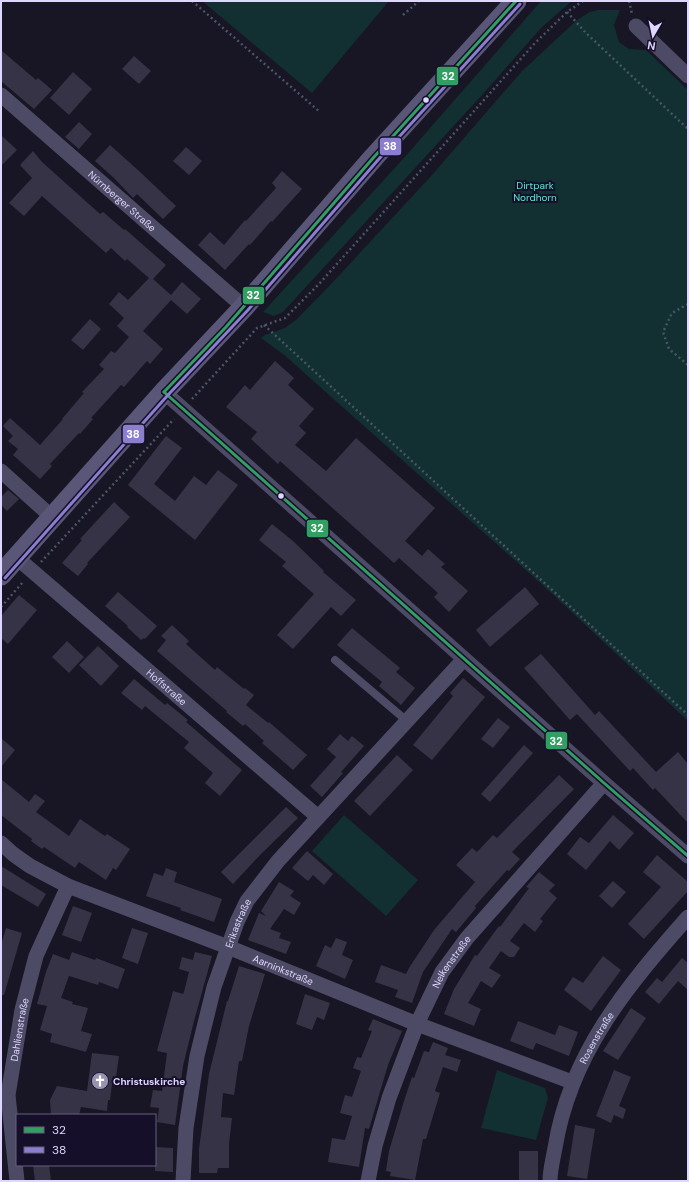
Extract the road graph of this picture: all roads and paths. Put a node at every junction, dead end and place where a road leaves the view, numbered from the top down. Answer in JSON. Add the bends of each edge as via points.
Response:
{"nodes":[{"id":1,"x":192,"y":1,"type":"edge"},
{"id":2,"x":419,"y":1,"type":"edge"},
{"id":3,"x":516,"y":1,"type":"edge"},
{"id":4,"x":583,"y":1,"type":"edge"},
{"id":5,"x":567,"y":12,"type":"junction"},
{"id":6,"x":403,"y":16,"type":"dead end"},
{"id":7,"x":636,"y":26,"type":"dead end"},
{"id":8,"x":688,"y":76,"type":"edge"},
{"id":9,"x":1,"y":95,"type":"edge"},
{"id":10,"x":320,"y":112,"type":"dead end"},
{"id":11,"x":688,"y":129,"type":"edge"},
{"id":12,"x":688,"y":304,"type":"edge"},
{"id":13,"x":244,"y":307,"type":"junction"},
{"id":14,"x":263,"y":325,"type":"junction"},
{"id":15,"x":688,"y":365,"type":"edge"},
{"id":16,"x":164,"y":392,"type":"junction"},
{"id":17,"x":183,"y":409,"type":"junction"},
{"id":18,"x":1,"y":471,"type":"edge"},
{"id":19,"x":53,"y":518,"type":"junction"},
{"id":20,"x":16,"y":557,"type":"junction"},
{"id":21,"x":32,"y":571,"type":"junction"},
{"id":22,"x":1,"y":575,"type":"edge"},
{"id":23,"x":1,"y":607,"type":"edge"},
{"id":24,"x":464,"y":659,"type":"junction"},
{"id":25,"x":335,"y":660,"type":"dead end"},
{"id":26,"x":688,"y":715,"type":"edge"},
{"id":27,"x":407,"y":721,"type":"junction"},
{"id":28,"x":604,"y":783,"type":"junction"},
{"id":29,"x":318,"y":817,"type":"junction"},
{"id":30,"x":1,"y":843,"type":"edge"},
{"id":31,"x":688,"y":856,"type":"edge"},
{"id":32,"x":68,"y":886,"type":"junction"},
{"id":33,"x":688,"y":917,"type":"edge"},
{"id":34,"x":228,"y":947,"type":"junction"},
{"id":35,"x":417,"y":1024,"type":"junction"},
{"id":36,"x":572,"y":1082,"type":"junction"},
{"id":37,"x":5,"y":1094,"type":"edge"},
{"id":38,"x":17,"y":1181,"type":"edge"},
{"id":39,"x":183,"y":1181,"type":"edge"},
{"id":40,"x":368,"y":1181,"type":"edge"},
{"id":41,"x":550,"y":1181,"type":"edge"}],
"edges":[{"from":1,"to":10,"type":"path"},
{"from":2,"to":6,"type":"path"},
{"from":3,"to":13,"type":"street","via":[[374,157]]},
{"from":4,"to":5,"type":"path"},
{"from":5,"to":11,"type":"path"},
{"from":5,"to":14,"type":"path","via":[[535,43],[319,284],[285,318]]},
{"from":7,"to":8,"type":"street"},
{"from":9,"to":13,"type":"street","name":"Nürnberger Straße"},
{"from":12,"to":15,"type":"path","via":[[672,313],[663,332],[669,349]]},
{"from":13,"to":16,"type":"street"},
{"from":14,"to":17,"type":"path","via":[[256,328]]},
{"from":14,"to":26,"type":"path"},
{"from":16,"to":17,"type":"street"},
{"from":16,"to":19,"type":"street"},
{"from":17,"to":21,"type":"path"},
{"from":17,"to":24,"type":"street"},
{"from":18,"to":19,"type":"street"},
{"from":19,"to":20,"type":"street"},
{"from":20,"to":21,"type":"street","name":"Hoffstraße"},
{"from":20,"to":22,"type":"street"},
{"from":21,"to":23,"type":"path"},
{"from":21,"to":29,"type":"street","name":"Hoffstraße"},
{"from":24,"to":27,"type":"street","name":"Erikastraße"},
{"from":24,"to":28,"type":"street"},
{"from":25,"to":27,"type":"lane"},
{"from":27,"to":29,"type":"street","name":"Erikastraße"},
{"from":28,"to":31,"type":"street"},
{"from":28,"to":35,"type":"street","name":"Nelkenstraße","via":[[467,938],[442,972]]},
{"from":29,"to":34,"type":"street","name":"Erikastraße","via":[[278,861],[247,901]]},
{"from":30,"to":32,"type":"street","name":"Aarninkstraße","via":[[30,866]]},
{"from":32,"to":34,"type":"street","name":"Aarninkstraße"},
{"from":32,"to":37,"type":"street","name":"Dahlienstraße","via":[[36,956]]},
{"from":33,"to":36,"type":"street","name":"Rosenstraße","via":[[610,1013]]},
{"from":34,"to":35,"type":"street","name":"Aarninkstraße"},
{"from":34,"to":39,"type":"street","name":"Erikastraße","via":[[214,987],[197,1056],[186,1128]]},
{"from":35,"to":36,"type":"street","name":"Aarninkstraße"},
{"from":35,"to":40,"type":"street","name":"Nelkenstraße","via":[[389,1098]]},
{"from":36,"to":41,"type":"street","name":"Rosenstraße","via":[[558,1127]]},
{"from":37,"to":38,"type":"street","name":"Dahlienstraße"}]}
